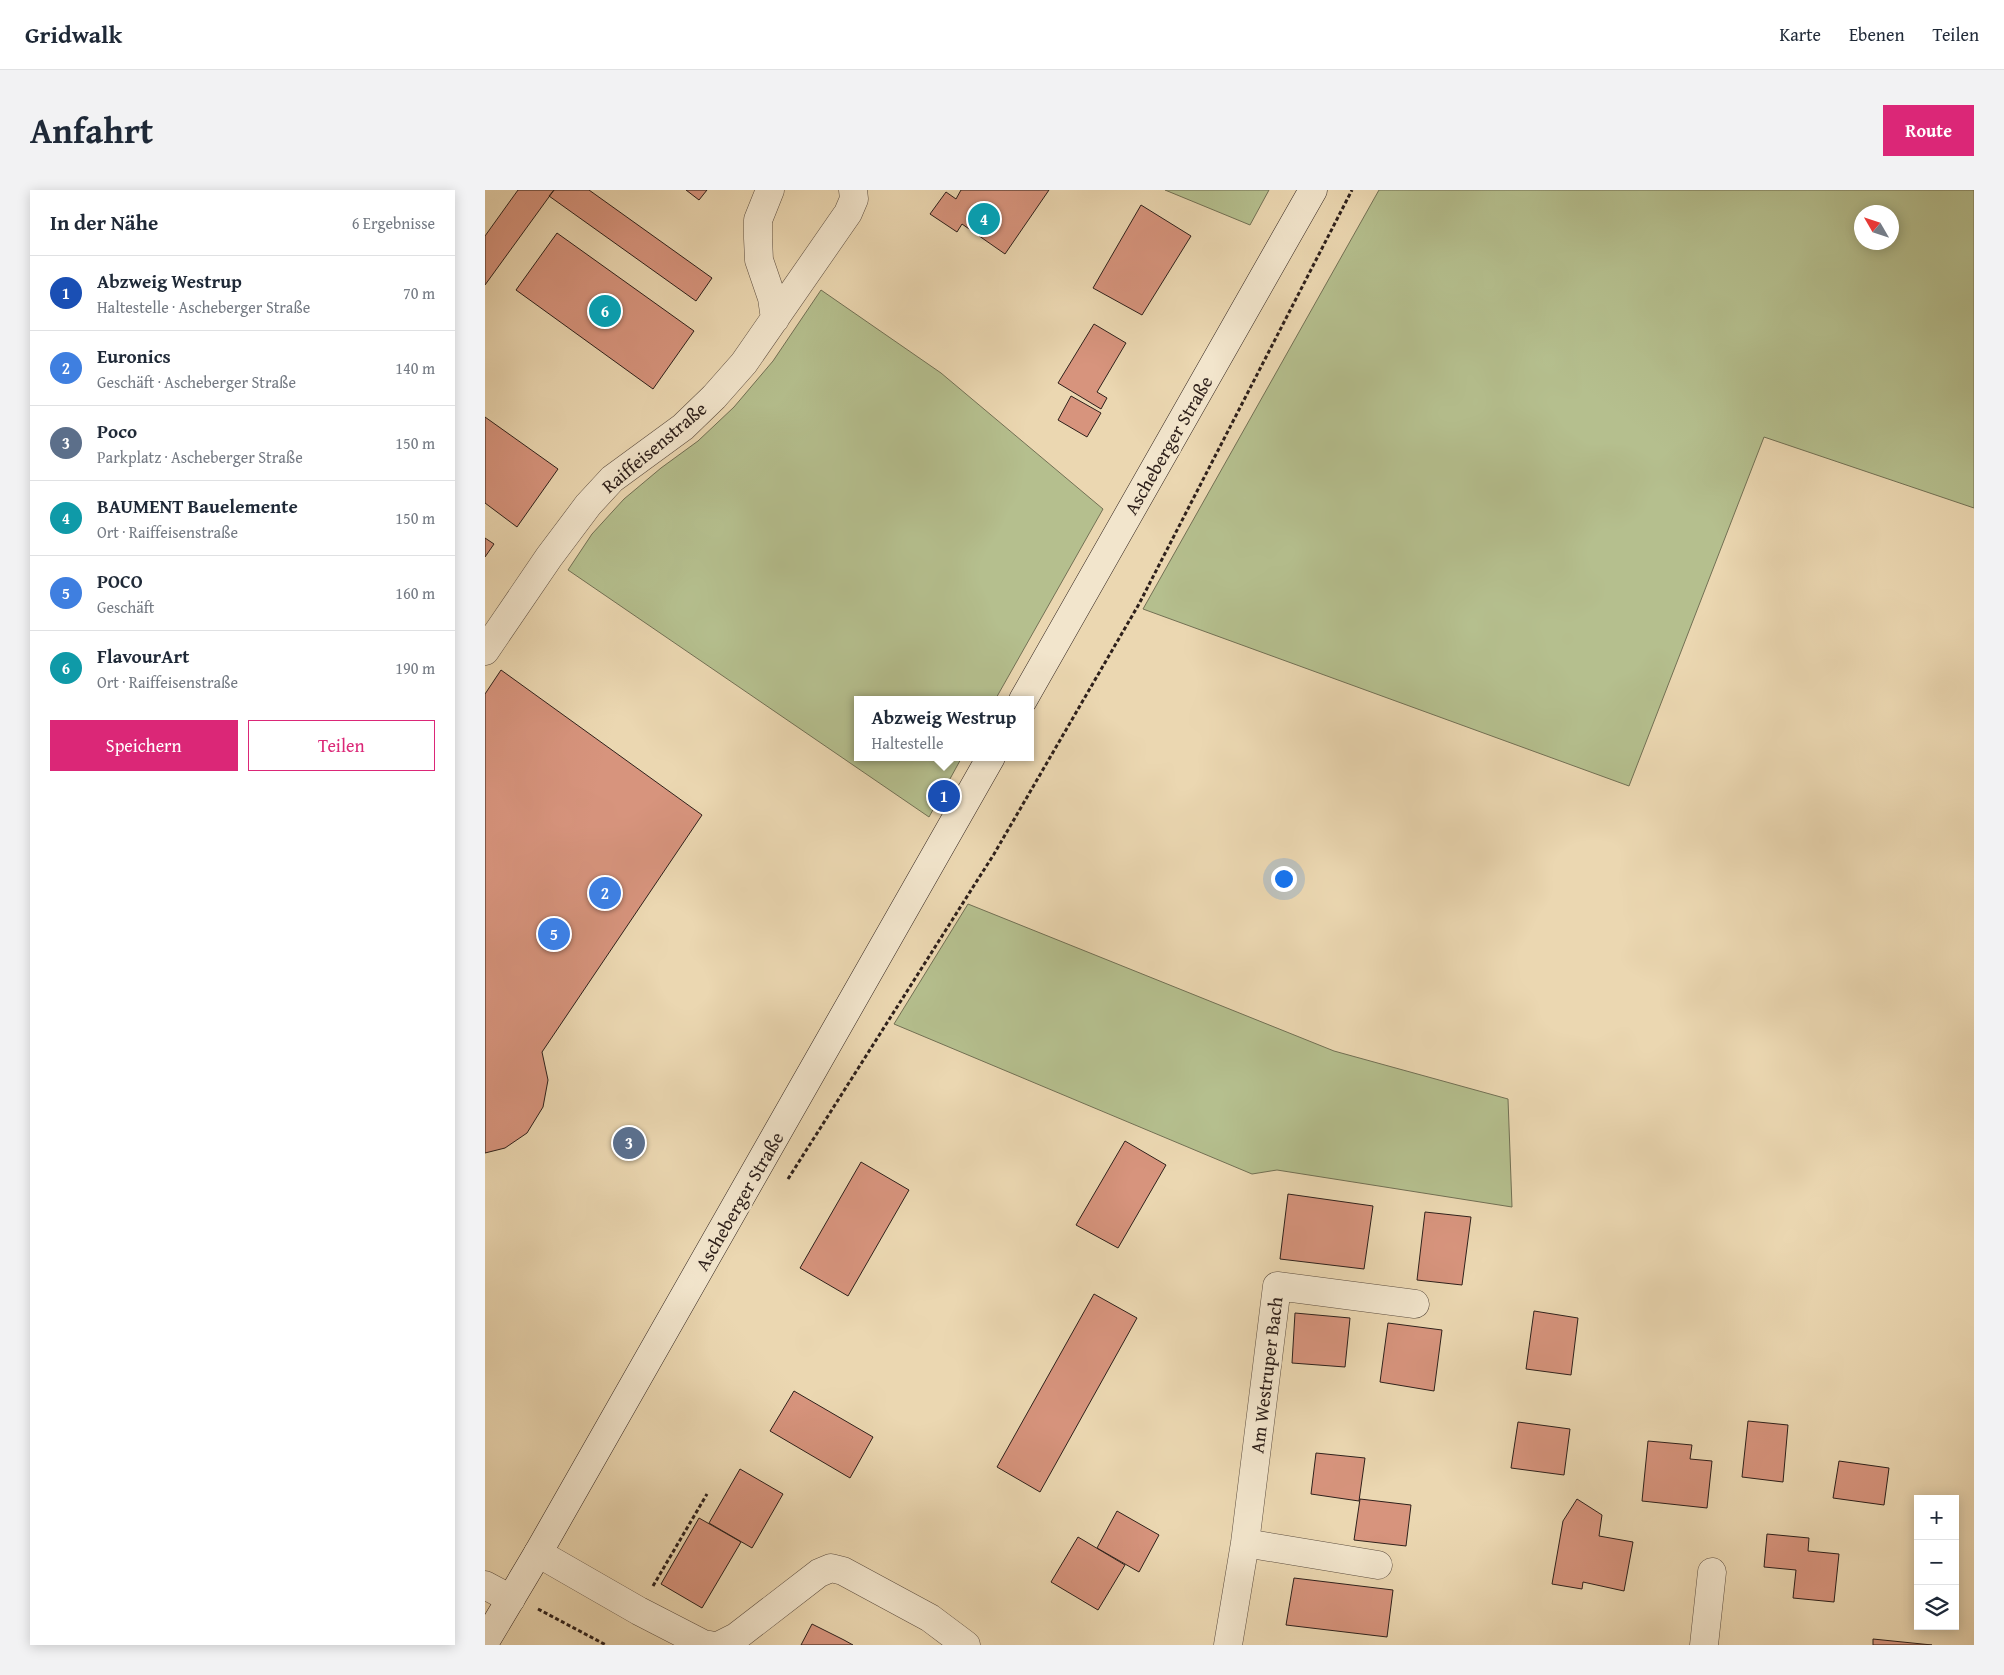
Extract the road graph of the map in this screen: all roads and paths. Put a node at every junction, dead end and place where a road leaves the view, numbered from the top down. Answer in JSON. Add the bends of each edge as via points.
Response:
{"nodes":[{"id":1,"x":770,"y":190,"type":"edge"},
{"id":2,"x":853,"y":190,"type":"edge"},
{"id":3,"x":1313,"y":190,"type":"edge"},
{"id":4,"x":1352,"y":190,"type":"edge"},
{"id":5,"x":775,"y":320,"type":"junction"},
{"id":6,"x":485,"y":651,"type":"edge"},
{"id":7,"x":1025,"y":696,"type":"edge"},
{"id":8,"x":989,"y":761,"type":"edge"},
{"id":9,"x":783,"y":1187,"type":"dead end"},
{"id":10,"x":1415,"y":1304,"type":"dead end"},
{"id":11,"x":707,"y":1494,"type":"dead end"},
{"id":12,"x":1245,"y":1543,"type":"junction"},
{"id":13,"x":538,"y":1554,"type":"junction"},
{"id":14,"x":1378,"y":1565,"type":"dead end"},
{"id":15,"x":1712,"y":1572,"type":"dead end"},
{"id":16,"x":485,"y":1585,"type":"edge"},
{"id":17,"x":523,"y":1603,"type":"junction"},
{"id":18,"x":639,"y":1611,"type":"junction"},
{"id":19,"x":485,"y":1642,"type":"edge"},
{"id":20,"x":606,"y":1645,"type":"edge"},
{"id":21,"x":710,"y":1645,"type":"edge"},
{"id":22,"x":720,"y":1645,"type":"edge"},
{"id":23,"x":967,"y":1645,"type":"edge"},
{"id":24,"x":1228,"y":1645,"type":"edge"},
{"id":25,"x":1704,"y":1645,"type":"edge"}],
"edges":[{"from":1,"to":5,"type":"street","via":[[758,220],[758,238],[759,260],[772,298]]},
{"from":2,"to":5,"type":"street","name":"Raiffeisenstraße","via":[[848,214]]},
{"from":3,"to":7,"type":"street","name":"Ascheberger Straße"},
{"from":4,"to":9,"type":"path","via":[[1134,613],[994,854]]},
{"from":5,"to":6,"type":"street","name":"Raiffeisenstraße","via":[[714,397],[683,427],[612,479],[588,505]]},
{"from":8,"to":13,"type":"street","name":"Ascheberger Straße"},
{"from":10,"to":12,"type":"street","name":"Am Westruper Bach","via":[[1277,1286]]},
{"from":11,"to":18,"type":"path"},
{"from":12,"to":14,"type":"street"},
{"from":12,"to":24,"type":"street","name":"Am Westruper Bach"},
{"from":13,"to":17,"type":"street","name":"Ascheberger Straße"},
{"from":13,"to":18,"type":"street"},
{"from":15,"to":25,"type":"street"},
{"from":16,"to":17,"type":"street"},
{"from":17,"to":19,"type":"street","name":"Ascheberger Straße"},
{"from":17,"to":20,"type":"path"},
{"from":18,"to":21,"type":"street"},
{"from":22,"to":23,"type":"street","via":[[736,1637],[819,1573],[831,1568],[843,1571],[930,1618]]}]}
